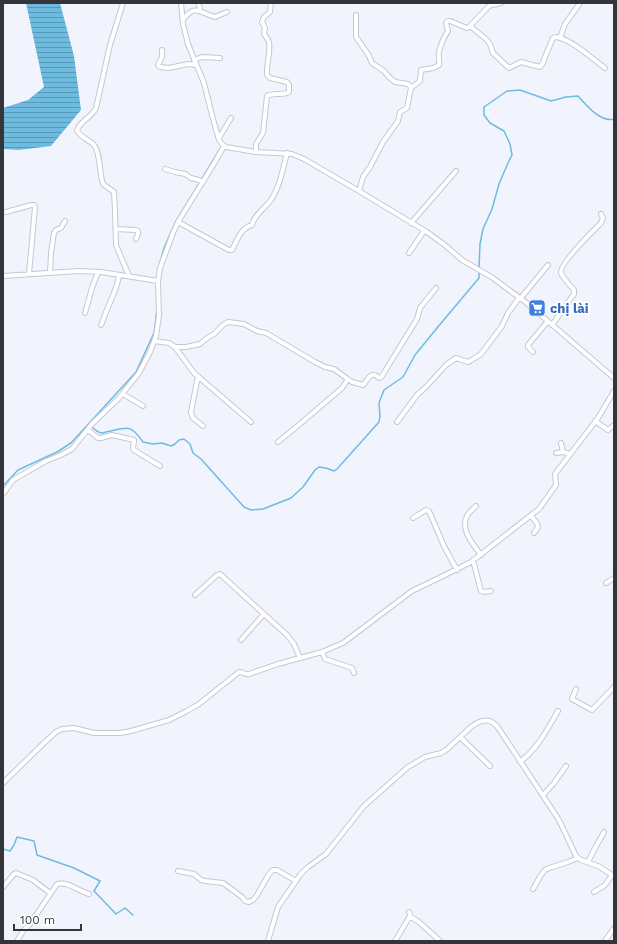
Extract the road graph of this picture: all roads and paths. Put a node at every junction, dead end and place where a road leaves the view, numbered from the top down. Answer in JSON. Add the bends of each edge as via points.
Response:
{"nodes":[{"id":1,"x":123,"y":3,"type":"edge"},
{"id":2,"x":181,"y":3,"type":"edge"},
{"id":3,"x":198,"y":3,"type":"edge"},
{"id":4,"x":271,"y":3,"type":"edge"},
{"id":5,"x":501,"y":3,"type":"edge"},
{"id":6,"x":580,"y":3,"type":"edge"},
{"id":7,"x":199,"y":11,"type":"junction"},
{"id":8,"x":226,"y":12,"type":"dead end"},
{"id":9,"x":356,"y":15,"type":"dead end"},
{"id":10,"x":183,"y":20,"type":"junction"},
{"id":11,"x":470,"y":26,"type":"junction"},
{"id":12,"x":560,"y":38,"type":"junction"},
{"id":13,"x":162,"y":50,"type":"dead end"},
{"id":14,"x":220,"y":58,"type":"dead end"},
{"id":15,"x":194,"y":60,"type":"junction"},
{"id":16,"x":196,"y":65,"type":"junction"},
{"id":17,"x":605,"y":68,"type":"dead end"},
{"id":18,"x":411,"y":87,"type":"junction"},
{"id":19,"x":231,"y":118,"type":"dead end"},
{"id":20,"x":219,"y":138,"type":"junction"},
{"id":21,"x":224,"y":146,"type":"junction"},
{"id":22,"x":256,"y":152,"type":"junction"},
{"id":23,"x":287,"y":153,"type":"junction"},
{"id":24,"x":165,"y":169,"type":"dead end"},
{"id":25,"x":456,"y":171,"type":"dead end"},
{"id":26,"x":203,"y":182,"type":"junction"},
{"id":27,"x":359,"y":191,"type":"junction"},
{"id":28,"x":6,"y":212,"type":"dead end"},
{"id":29,"x":601,"y":214,"type":"dead end"},
{"id":30,"x":64,"y":221,"type":"dead end"},
{"id":31,"x":178,"y":222,"type":"junction"},
{"id":32,"x":411,"y":223,"type":"junction"},
{"id":33,"x":116,"y":230,"type":"junction"},
{"id":34,"x":424,"y":231,"type":"junction"},
{"id":35,"x":136,"y":239,"type":"dead end"},
{"id":36,"x":409,"y":253,"type":"dead end"},
{"id":37,"x":548,"y":265,"type":"dead end"},
{"id":38,"x":98,"y":272,"type":"junction"},
{"id":39,"x":50,"y":273,"type":"junction"},
{"id":40,"x":29,"y":274,"type":"junction"},
{"id":41,"x":119,"y":275,"type":"junction"},
{"id":42,"x":3,"y":276,"type":"edge"},
{"id":43,"x":129,"y":276,"type":"junction"},
{"id":44,"x":155,"y":280,"type":"junction"},
{"id":45,"x":436,"y":288,"type":"dead end"},
{"id":46,"x":520,"y":298,"type":"junction"},
{"id":47,"x":85,"y":313,"type":"dead end"},
{"id":48,"x":548,"y":321,"type":"junction"},
{"id":49,"x":101,"y":325,"type":"dead end"},
{"id":50,"x":552,"y":325,"type":"junction"},
{"id":51,"x":154,"y":341,"type":"junction"},
{"id":52,"x":175,"y":347,"type":"junction"},
{"id":53,"x":533,"y":352,"type":"dead end"},
{"id":54,"x":198,"y":376,"type":"junction"},
{"id":55,"x":614,"y":378,"type":"edge"},
{"id":56,"x":348,"y":379,"type":"junction"},
{"id":57,"x":614,"y":391,"type":"edge"},
{"id":58,"x":123,"y":394,"type":"junction"},
{"id":59,"x":143,"y":406,"type":"dead end"},
{"id":60,"x":595,"y":421,"type":"junction"},
{"id":61,"x":251,"y":422,"type":"dead end"},
{"id":62,"x":397,"y":422,"type":"dead end"},
{"id":63,"x":203,"y":426,"type":"dead end"},
{"id":64,"x":614,"y":426,"type":"edge"},
{"id":65,"x":88,"y":430,"type":"junction"},
{"id":66,"x":278,"y":442,"type":"dead end"},
{"id":67,"x":561,"y":443,"type":"dead end"},
{"id":68,"x":563,"y":452,"type":"junction"},
{"id":69,"x":556,"y":453,"type":"dead end"},
{"id":70,"x":570,"y":454,"type":"junction"},
{"id":71,"x":160,"y":466,"type":"dead end"},
{"id":72,"x":3,"y":494,"type":"edge"},
{"id":73,"x":476,"y":506,"type":"dead end"},
{"id":74,"x":531,"y":516,"type":"junction"},
{"id":75,"x":413,"y":518,"type":"dead end"},
{"id":76,"x":534,"y":533,"type":"dead end"},
{"id":77,"x":481,"y":555,"type":"junction"},
{"id":78,"x":474,"y":560,"type":"junction"},
{"id":79,"x":457,"y":570,"type":"junction"},
{"id":80,"x":614,"y":578,"type":"edge"},
{"id":81,"x":606,"y":583,"type":"dead end"},
{"id":82,"x":491,"y":591,"type":"dead end"},
{"id":83,"x":196,"y":595,"type":"dead end"},
{"id":84,"x":264,"y":614,"type":"junction"},
{"id":85,"x":241,"y":640,"type":"dead end"},
{"id":86,"x":322,"y":652,"type":"junction"},
{"id":87,"x":300,"y":658,"type":"junction"},
{"id":88,"x":354,"y":673,"type":"dead end"},
{"id":89,"x":614,"y":687,"type":"edge"},
{"id":90,"x":576,"y":689,"type":"dead end"},
{"id":91,"x":558,"y":711,"type":"dead end"},
{"id":92,"x":460,"y":737,"type":"junction"},
{"id":93,"x":520,"y":762,"type":"junction"},
{"id":94,"x":490,"y":766,"type":"dead end"},
{"id":95,"x":566,"y":766,"type":"dead end"},
{"id":96,"x":3,"y":783,"type":"edge"},
{"id":97,"x":543,"y":796,"type":"junction"},
{"id":98,"x":604,"y":832,"type":"dead end"},
{"id":99,"x":578,"y":858,"type":"junction"},
{"id":100,"x":588,"y":862,"type":"junction"},
{"id":101,"x":178,"y":870,"type":"dead end"},
{"id":102,"x":613,"y":876,"type":"edge"},
{"id":103,"x":296,"y":881,"type":"junction"},
{"id":104,"x":3,"y":887,"type":"edge"},
{"id":105,"x":533,"y":889,"type":"dead end"},
{"id":106,"x":594,"y":892,"type":"dead end"},
{"id":107,"x":50,"y":893,"type":"junction"},
{"id":108,"x":89,"y":894,"type":"dead end"},
{"id":109,"x":614,"y":928,"type":"edge"},
{"id":110,"x":17,"y":941,"type":"edge"},
{"id":111,"x":268,"y":941,"type":"edge"},
{"id":112,"x":395,"y":941,"type":"edge"},
{"id":113,"x":440,"y":941,"type":"edge"},
{"id":114,"x":606,"y":941,"type":"edge"}],
"edges":[{"from":1,"to":33,"type":"street","via":[[110,45],[96,108],[77,130],[94,146],[103,184],[114,192]]},
{"from":2,"to":10,"type":"street"},
{"from":3,"to":7,"type":"street"},
{"from":4,"to":22,"type":"street","via":[[270,12],[262,22],[269,44],[267,75],[287,82],[289,92],[267,96],[263,133],[256,144]]},
{"from":5,"to":11,"type":"street","via":[[490,5]]},
{"from":6,"to":12,"type":"street","via":[[565,24]]},
{"from":7,"to":8,"type":"street","via":[[215,16]]},
{"from":7,"to":10,"type":"street","via":[[190,11]]},
{"from":9,"to":18,"type":"street","via":[[356,37],[372,63],[395,82]]},
{"from":10,"to":15,"type":"street","via":[[185,35]]},
{"from":11,"to":12,"type":"street","via":[[486,39],[493,53],[508,68],[522,62],[540,67],[553,38]]},
{"from":11,"to":18,"type":"street","via":[[467,28],[447,21],[448,30],[439,53],[439,65],[420,70],[420,80]]},
{"from":12,"to":17,"type":"street"},
{"from":13,"to":16,"type":"street","via":[[158,64],[160,67]]},
{"from":14,"to":15,"type":"street","via":[[202,57]]},
{"from":15,"to":16,"type":"street"},
{"from":16,"to":20,"type":"street","via":[[206,89]]},
{"from":18,"to":27,"type":"street","via":[[407,108],[400,112],[398,121],[363,177]]},
{"from":19,"to":20,"type":"street"},
{"from":20,"to":21,"type":"street"},
{"from":21,"to":22,"type":"street"},
{"from":21,"to":26,"type":"street"},
{"from":22,"to":23,"type":"street"},
{"from":23,"to":27,"type":"street","via":[[304,159]]},
{"from":23,"to":31,"type":"street","via":[[276,191],[252,225],[243,230],[232,250]]},
{"from":24,"to":26,"type":"street"},
{"from":25,"to":32,"type":"street"},
{"from":26,"to":31,"type":"street"},
{"from":27,"to":32,"type":"street"},
{"from":28,"to":40,"type":"street","via":[[31,205],[35,207]]},
{"from":29,"to":50,"type":"street","via":[[601,223],[569,256],[561,270],[574,294]]},
{"from":30,"to":39,"type":"street","via":[[61,228],[54,233]]},
{"from":31,"to":44,"type":"street"},
{"from":32,"to":34,"type":"street"},
{"from":33,"to":35,"type":"street","via":[[138,231]]},
{"from":33,"to":43,"type":"street","via":[[116,246]]},
{"from":34,"to":36,"type":"street"},
{"from":34,"to":46,"type":"street","via":[[462,260]]},
{"from":37,"to":46,"type":"street"},
{"from":38,"to":39,"type":"street"},
{"from":38,"to":41,"type":"street"},
{"from":38,"to":47,"type":"street"},
{"from":39,"to":40,"type":"street"},
{"from":40,"to":42,"type":"street"},
{"from":41,"to":43,"type":"street"},
{"from":41,"to":49,"type":"street"},
{"from":43,"to":44,"type":"street"},
{"from":44,"to":51,"type":"street","via":[[158,288],[159,318]]},
{"from":45,"to":56,"type":"street","via":[[420,308],[417,319],[382,376],[380,378],[372,375],[363,385]]},
{"from":46,"to":48,"type":"street"},
{"from":46,"to":62,"type":"street","via":[[481,354],[468,362],[456,358],[446,365],[417,395]]},
{"from":48,"to":50,"type":"street"},
{"from":48,"to":53,"type":"street","via":[[528,345]]},
{"from":50,"to":55,"type":"street"},
{"from":51,"to":52,"type":"street","via":[[169,343]]},
{"from":51,"to":58,"type":"street","via":[[139,373]]},
{"from":52,"to":54,"type":"street"},
{"from":52,"to":56,"type":"street","via":[[200,344],[228,322],[244,324],[325,367],[334,368]]},
{"from":54,"to":61,"type":"street"},
{"from":54,"to":63,"type":"street","via":[[191,412],[193,418]]},
{"from":56,"to":66,"type":"street","via":[[342,388]]},
{"from":57,"to":60,"type":"street"},
{"from":58,"to":59,"type":"street"},
{"from":58,"to":65,"type":"street"},
{"from":60,"to":64,"type":"street","via":[[606,430]]},
{"from":60,"to":70,"type":"street"},
{"from":65,"to":71,"type":"street","via":[[98,438],[112,435],[134,440],[134,450]]},
{"from":65,"to":72,"type":"street","via":[[72,449],[13,480]]},
{"from":67,"to":68,"type":"street"},
{"from":68,"to":69,"type":"street"},
{"from":68,"to":70,"type":"street"},
{"from":70,"to":74,"type":"street","via":[[555,474],[555,487]]},
{"from":73,"to":77,"type":"street","via":[[467,515],[465,522],[471,542]]},
{"from":74,"to":76,"type":"street","via":[[538,524],[538,529]]},
{"from":74,"to":77,"type":"street"},
{"from":75,"to":79,"type":"street","via":[[426,510],[430,511]]},
{"from":77,"to":78,"type":"street"},
{"from":78,"to":79,"type":"street"},
{"from":78,"to":82,"type":"street","via":[[481,591]]},
{"from":79,"to":86,"type":"street","via":[[412,591],[343,643]]},
{"from":80,"to":81,"type":"street"},
{"from":83,"to":84,"type":"street","via":[[220,574]]},
{"from":84,"to":85,"type":"street"},
{"from":84,"to":87,"type":"street","via":[[292,640]]},
{"from":86,"to":87,"type":"street"},
{"from":86,"to":88,"type":"street","via":[[325,659],[352,668]]},
{"from":87,"to":96,"type":"street","via":[[249,674],[239,672],[199,704],[169,720],[120,734],[94,733],[74,728],[62,729]]},
{"from":89,"to":90,"type":"street","via":[[592,710],[572,699]]},
{"from":91,"to":93,"type":"street","via":[[539,744]]},
{"from":92,"to":93,"type":"street","via":[[484,720],[493,722]]},
{"from":92,"to":94,"type":"street"},
{"from":92,"to":103,"type":"street","via":[[444,752],[414,763],[370,800],[326,854],[308,867]]},
{"from":93,"to":97,"type":"street"},
{"from":95,"to":97,"type":"street"},
{"from":97,"to":99,"type":"street","via":[[559,820]]},
{"from":98,"to":100,"type":"street"},
{"from":99,"to":100,"type":"street"},
{"from":99,"to":105,"type":"street","via":[[545,870]]},
{"from":100,"to":102,"type":"street"},
{"from":101,"to":103,"type":"street","via":[[194,874],[203,881],[222,883],[249,902],[257,895],[273,870]]},
{"from":102,"to":106,"type":"street"},
{"from":103,"to":111,"type":"street","via":[[278,906]]},
{"from":104,"to":107,"type":"street","via":[[16,874],[33,880]]},
{"from":107,"to":108,"type":"street","via":[[57,884],[62,883]]},
{"from":107,"to":110,"type":"street"},
{"from":109,"to":114,"type":"street"},
{"from":112,"to":113,"type":"street","via":[[410,914]]}]}
